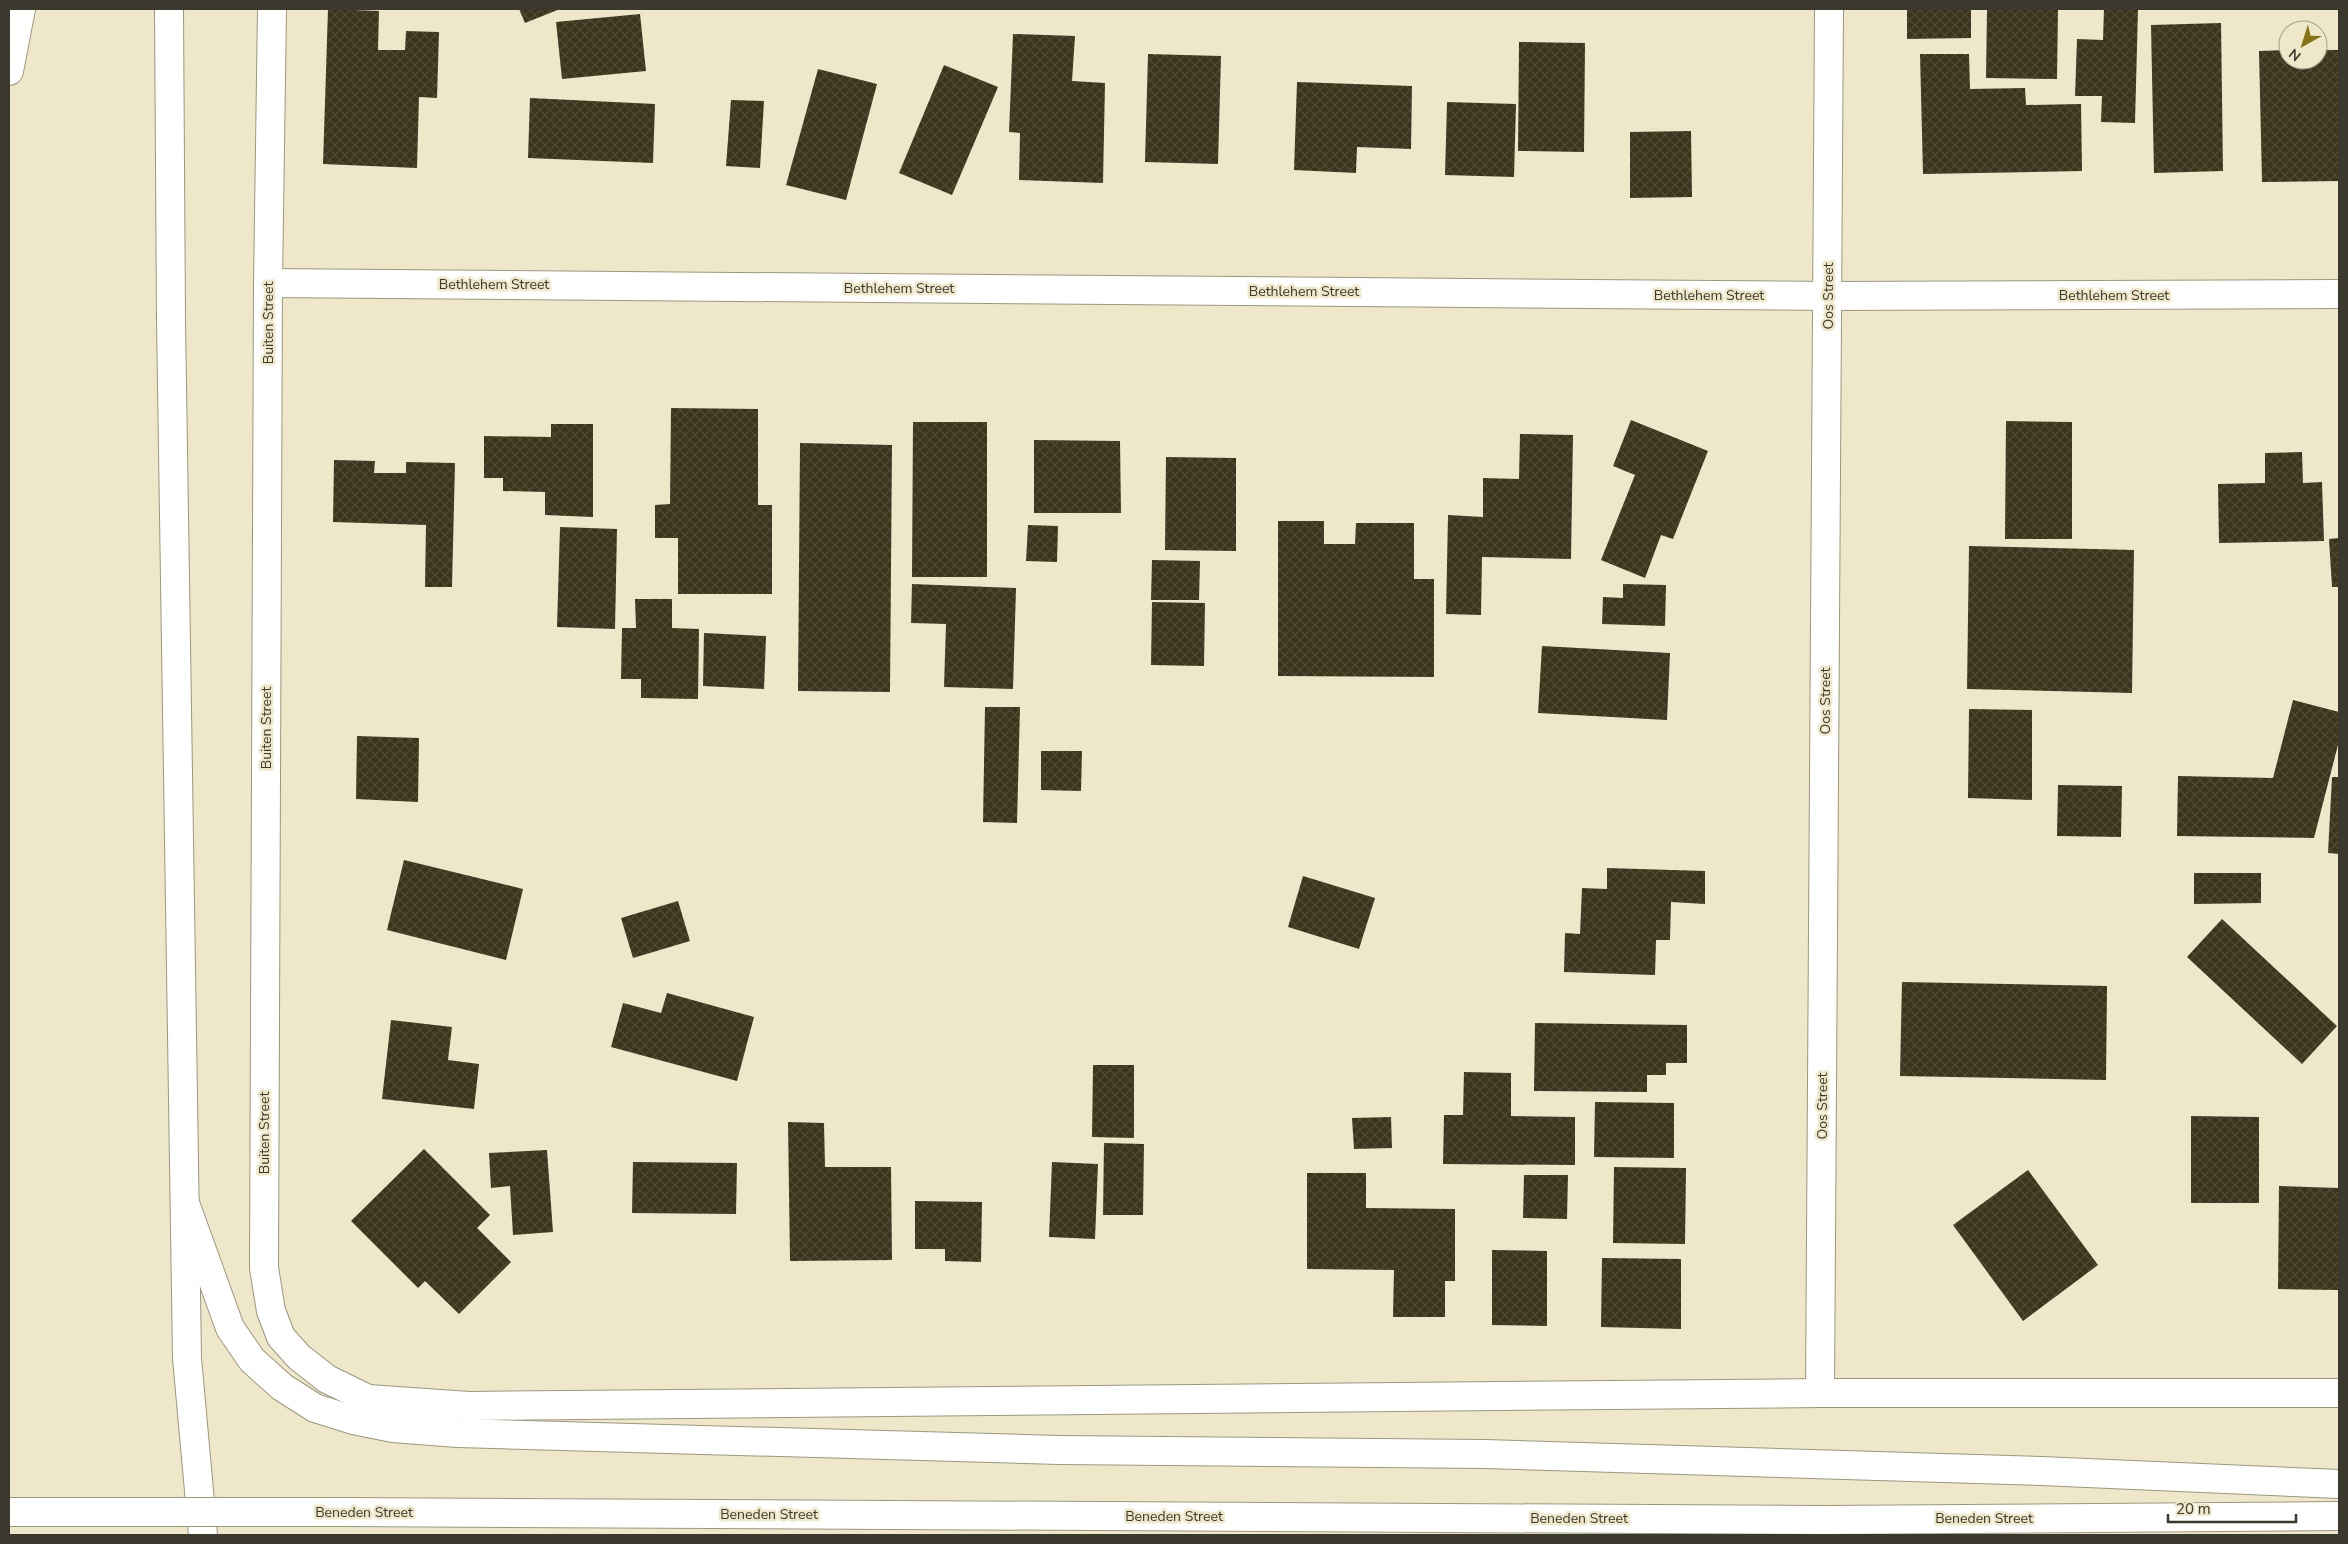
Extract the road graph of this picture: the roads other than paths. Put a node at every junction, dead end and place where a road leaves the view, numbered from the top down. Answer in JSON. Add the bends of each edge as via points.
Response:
{"nodes":[{"id":1,"x":21,"y":9,"type":"edge"},
{"id":2,"x":169,"y":9,"type":"edge"},
{"id":3,"x":272,"y":9,"type":"edge"},
{"id":4,"x":1828,"y":9,"type":"edge"},
{"id":5,"x":9,"y":70,"type":"edge"},
{"id":6,"x":268,"y":282,"type":"junction"},
{"id":7,"x":2339,"y":294,"type":"edge"},
{"id":8,"x":1828,"y":296,"type":"junction"},
{"id":9,"x":185,"y":1203,"type":"junction"},
{"id":10,"x":1820,"y":1393,"type":"junction"},
{"id":11,"x":2339,"y":1393,"type":"edge"},
{"id":12,"x":2339,"y":1484,"type":"edge"},
{"id":13,"x":9,"y":1512,"type":"edge"},
{"id":14,"x":2339,"y":1516,"type":"edge"},
{"id":15,"x":203,"y":1535,"type":"edge"}],
"edges":[{"from":1,"to":5,"type":"street"},
{"from":2,"to":9,"type":"street","via":[[170,320]]},
{"from":3,"to":6,"type":"street","name":"Buiten Street"},
{"from":4,"to":8,"type":"street","name":"Oos Street"},
{"from":6,"to":8,"type":"street","name":"Bethlehem Street"},
{"from":6,"to":10,"type":"street","name":"Buiten Street","via":[[264,1268],[271,1310],[281,1337],[299,1357],[328,1379],[368,1399],[469,1406]]},
{"from":7,"to":8,"type":"street","name":"Bethlehem Street"},
{"from":8,"to":10,"type":"street","name":"Oos Street"},
{"from":9,"to":12,"type":"street","via":[[230,1328],[252,1360],[282,1387],[315,1408],[393,1428],[468,1434],[1059,1450],[1495,1455],[2041,1471]]},
{"from":9,"to":15,"type":"street","via":[[187,1358]]},
{"from":10,"to":11,"type":"street"},
{"from":13,"to":14,"type":"street","name":"Beneden Street","bridge":true,"via":[[1826,1520]]}]}
